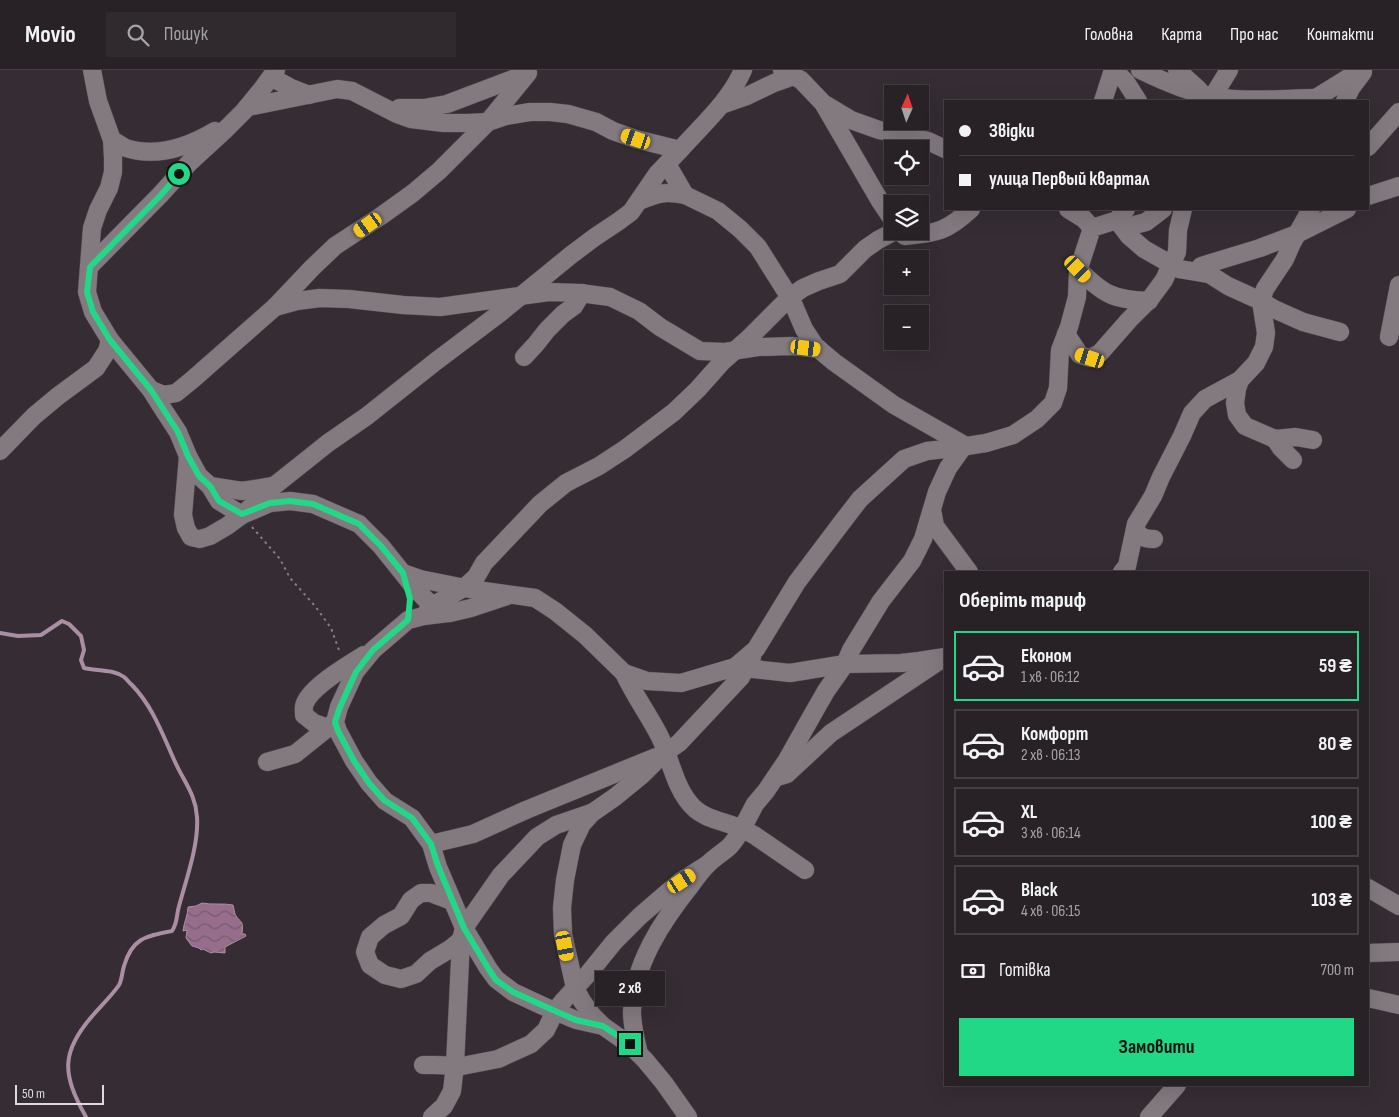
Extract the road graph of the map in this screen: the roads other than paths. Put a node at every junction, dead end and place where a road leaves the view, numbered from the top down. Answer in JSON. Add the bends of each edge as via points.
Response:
{"nodes":[{"id":1,"x":92,"y":70,"type":"edge"},
{"id":2,"x":743,"y":70,"type":"edge"},
{"id":3,"x":1113,"y":70,"type":"edge"},
{"id":4,"x":1140,"y":70,"type":"edge"},
{"id":5,"x":1177,"y":70,"type":"edge"},
{"id":6,"x":1230,"y":70,"type":"edge"},
{"id":7,"x":1362,"y":70,"type":"edge"},
{"id":8,"x":531,"y":72,"type":"edge"},
{"id":9,"x":788,"y":73,"type":"edge"},
{"id":10,"x":274,"y":74,"type":"edge"},
{"id":11,"x":308,"y":95,"type":"junction"},
{"id":12,"x":1209,"y":97,"type":"edge"},
{"id":13,"x":1103,"y":100,"type":"edge"},
{"id":14,"x":1137,"y":100,"type":"edge"},
{"id":15,"x":1313,"y":100,"type":"edge"},
{"id":16,"x":1345,"y":100,"type":"edge"},
{"id":17,"x":823,"y":103,"type":"junction"},
{"id":18,"x":721,"y":105,"type":"junction"},
{"id":19,"x":246,"y":109,"type":"junction"},
{"id":20,"x":385,"y":109,"type":"junction"},
{"id":21,"x":1399,"y":112,"type":"edge"},
{"id":22,"x":488,"y":122,"type":"junction"},
{"id":23,"x":112,"y":140,"type":"junction"},
{"id":24,"x":1369,"y":146,"type":"edge"},
{"id":25,"x":944,"y":149,"type":"edge"},
{"id":26,"x":680,"y":150,"type":"junction"},
{"id":27,"x":666,"y":164,"type":"junction"},
{"id":28,"x":1399,"y":186,"type":"edge"},
{"id":29,"x":684,"y":195,"type":"junction"},
{"id":30,"x":1370,"y":195,"type":"edge"},
{"id":31,"x":639,"y":201,"type":"junction"},
{"id":32,"x":884,"y":207,"type":"edge"},
{"id":33,"x":970,"y":210,"type":"edge"},
{"id":34,"x":1070,"y":210,"type":"edge"},
{"id":35,"x":1094,"y":210,"type":"edge"},
{"id":36,"x":1162,"y":210,"type":"edge"},
{"id":37,"x":1182,"y":210,"type":"edge"},
{"id":38,"x":1345,"y":210,"type":"edge"},
{"id":39,"x":1310,"y":212,"type":"edge"},
{"id":40,"x":1122,"y":219,"type":"edge"},
{"id":41,"x":1092,"y":228,"type":"junction"},
{"id":42,"x":1178,"y":230,"type":"junction"},
{"id":43,"x":929,"y":234,"type":"edge"},
{"id":44,"x":1297,"y":234,"type":"junction"},
{"id":45,"x":884,"y":237,"type":"edge"},
{"id":46,"x":1171,"y":264,"type":"junction"},
{"id":47,"x":90,"y":267,"type":"junction"},
{"id":48,"x":1078,"y":269,"type":"junction"},
{"id":49,"x":1205,"y":270,"type":"junction"},
{"id":50,"x":1399,"y":285,"type":"edge"},
{"id":51,"x":582,"y":293,"type":"junction"},
{"id":52,"x":520,"y":296,"type":"junction"},
{"id":53,"x":790,"y":297,"type":"junction"},
{"id":54,"x":1148,"y":301,"type":"junction"},
{"id":55,"x":1261,"y":301,"type":"junction"},
{"id":56,"x":275,"y":307,"type":"junction"},
{"id":57,"x":1340,"y":332,"type":"dead end"},
{"id":58,"x":1066,"y":334,"type":"junction"},
{"id":59,"x":1389,"y":337,"type":"dead end"},
{"id":60,"x":110,"y":340,"type":"junction"},
{"id":61,"x":819,"y":349,"type":"junction"},
{"id":62,"x":735,"y":351,"type":"junction"},
{"id":63,"x":524,"y":357,"type":"dead end"},
{"id":64,"x":129,"y":364,"type":"junction"},
{"id":65,"x":96,"y":368,"type":"junction"},
{"id":66,"x":1240,"y":380,"type":"junction"},
{"id":67,"x":151,"y":390,"type":"junction"},
{"id":68,"x":1275,"y":439,"type":"junction"},
{"id":69,"x":1313,"y":440,"type":"dead end"},
{"id":70,"x":964,"y":447,"type":"junction"},
{"id":71,"x":0,"y":451,"type":"edge"},
{"id":72,"x":188,"y":456,"type":"junction"},
{"id":73,"x":1293,"y":460,"type":"dead end"},
{"id":74,"x":210,"y":486,"type":"junction"},
{"id":75,"x":274,"y":486,"type":"junction"},
{"id":76,"x":932,"y":510,"type":"junction"},
{"id":77,"x":242,"y":514,"type":"junction"},
{"id":78,"x":1135,"y":529,"type":"junction"},
{"id":79,"x":1154,"y":539,"type":"dead end"},
{"id":80,"x":1130,"y":569,"type":"edge"},
{"id":81,"x":968,"y":571,"type":"edge"},
{"id":82,"x":403,"y":573,"type":"junction"},
{"id":83,"x":464,"y":588,"type":"junction"},
{"id":84,"x":512,"y":595,"type":"junction"},
{"id":85,"x":422,"y":614,"type":"junction"},
{"id":86,"x":373,"y":650,"type":"junction"},
{"id":87,"x":944,"y":657,"type":"edge"},
{"id":88,"x":944,"y":658,"type":"edge"},
{"id":89,"x":845,"y":664,"type":"junction"},
{"id":90,"x":741,"y":667,"type":"junction"},
{"id":91,"x":624,"y":673,"type":"junction"},
{"id":92,"x":332,"y":725,"type":"junction"},
{"id":93,"x":664,"y":754,"type":"junction"},
{"id":94,"x":267,"y":762,"type":"dead end"},
{"id":95,"x":773,"y":779,"type":"junction"},
{"id":96,"x":592,"y":813,"type":"junction"},
{"id":97,"x":742,"y":829,"type":"junction"},
{"id":98,"x":431,"y":844,"type":"junction"},
{"id":99,"x":708,"y":864,"type":"junction"},
{"id":100,"x":805,"y":870,"type":"dead end"},
{"id":101,"x":1369,"y":889,"type":"edge"},
{"id":102,"x":452,"y":901,"type":"junction"},
{"id":103,"x":1399,"y":906,"type":"edge"},
{"id":104,"x":463,"y":934,"type":"junction"},
{"id":105,"x":1399,"y":952,"type":"edge"},
{"id":106,"x":1369,"y":953,"type":"edge"},
{"id":107,"x":575,"y":988,"type":"junction"},
{"id":108,"x":1369,"y":998,"type":"edge"},
{"id":109,"x":1399,"y":1005,"type":"edge"},
{"id":110,"x":555,"y":1011,"type":"junction"},
{"id":111,"x":603,"y":1026,"type":"junction"},
{"id":112,"x":639,"y":1054,"type":"junction"},
{"id":113,"x":455,"y":1065,"type":"junction"},
{"id":114,"x":423,"y":1066,"type":"dead end"},
{"id":115,"x":1176,"y":1086,"type":"edge"},
{"id":116,"x":432,"y":1117,"type":"edge"},
{"id":117,"x":688,"y":1117,"type":"edge"},
{"id":118,"x":1149,"y":1117,"type":"edge"}],
"edges":[{"from":1,"to":23,"type":"street","via":[[98,101]]},
{"from":2,"to":18,"type":"street"},
{"from":3,"to":13,"type":"street"},
{"from":3,"to":14,"type":"street","via":[[1126,82]]},
{"from":4,"to":12,"type":"street"},
{"from":5,"to":12,"type":"street"},
{"from":6,"to":12,"type":"street"},
{"from":7,"to":15,"type":"street"},
{"from":7,"to":16,"type":"street"},
{"from":8,"to":20,"type":"street","via":[[447,104]]},
{"from":8,"to":22,"type":"street"},
{"from":9,"to":17,"type":"street","via":[[801,80]]},
{"from":9,"to":18,"type":"street","via":[[747,96]]},
{"from":10,"to":11,"type":"street","via":[[291,88]]},
{"from":10,"to":19,"type":"street"},
{"from":11,"to":19,"type":"street"},
{"from":11,"to":20,"type":"street"},
{"from":12,"to":15,"type":"street"},
{"from":17,"to":25,"type":"street","via":[[851,120]]},
{"from":17,"to":32,"type":"street"},
{"from":18,"to":26,"type":"street"},
{"from":19,"to":23,"type":"street","via":[[202,138],[178,148],[151,152],[125,148]]},
{"from":19,"to":47,"type":"street","via":[[189,163]]},
{"from":20,"to":22,"type":"street","via":[[411,119],[444,123]]},
{"from":21,"to":24,"type":"street"},
{"from":22,"to":26,"type":"street","via":[[530,112],[568,114],[636,139]]},
{"from":22,"to":56,"type":"street","via":[[413,193],[335,246]]},
{"from":23,"to":47,"type":"street","via":[[113,172],[92,228]]},
{"from":26,"to":27,"type":"street"},
{"from":27,"to":29,"type":"street"},
{"from":27,"to":31,"type":"street"},
{"from":28,"to":30,"type":"street"},
{"from":29,"to":31,"type":"street","via":[[654,194]]},
{"from":29,"to":53,"type":"street","via":[[718,210],[740,229],[758,248]]},
{"from":31,"to":52,"type":"street","via":[[619,222],[571,254]]},
{"from":33,"to":43,"type":"street","via":[[944,230]]},
{"from":34,"to":41,"type":"street"},
{"from":35,"to":41,"type":"street"},
{"from":36,"to":40,"type":"street","via":[[1146,222]]},
{"from":37,"to":42,"type":"street"},
{"from":38,"to":44,"type":"street"},
{"from":39,"to":44,"type":"street"},
{"from":40,"to":41,"type":"street"},
{"from":40,"to":46,"type":"street","via":[[1129,236]]},
{"from":41,"to":48,"type":"street"},
{"from":42,"to":46,"type":"street","via":[[1177,252]]},
{"from":42,"to":49,"type":"street","via":[[1186,248]]},
{"from":44,"to":49,"type":"street"},
{"from":44,"to":55,"type":"street"},
{"from":45,"to":53,"type":"street","via":[[865,249],[840,274],[803,288]]},
{"from":46,"to":49,"type":"street","via":[[1179,269]]},
{"from":46,"to":54,"type":"street","via":[[1164,280]]},
{"from":47,"to":60,"type":"street","via":[[87,292],[93,312]]},
{"from":48,"to":54,"type":"street","via":[[1114,297]]},
{"from":48,"to":58,"type":"street","via":[[1077,297]]},
{"from":49,"to":55,"type":"street","via":[[1228,286]]},
{"from":50,"to":59,"type":"street"},
{"from":51,"to":52,"type":"street","via":[[550,292]]},
{"from":51,"to":62,"type":"street","via":[[610,297],[639,311],[700,350]]},
{"from":51,"to":63,"type":"street","via":[[574,306]]},
{"from":52,"to":56,"type":"street","via":[[440,307],[349,298],[320,298]]},
{"from":52,"to":75,"type":"street"},
{"from":53,"to":61,"type":"street","via":[[804,329]]},
{"from":53,"to":62,"type":"street"},
{"from":54,"to":58,"type":"street","via":[[1100,353],[1090,358],[1080,355]]},
{"from":55,"to":57,"type":"street","via":[[1302,322]]},
{"from":55,"to":66,"type":"street","via":[[1266,332],[1264,347],[1256,363]]},
{"from":56,"to":67,"type":"street","via":[[176,393],[164,395]]},
{"from":58,"to":70,"type":"street","via":[[1060,350],[1058,388],[1053,403],[1013,435]]},
{"from":60,"to":64,"type":"street"},
{"from":60,"to":65,"type":"street","via":[[107,352]]},
{"from":61,"to":62,"type":"street","via":[[783,346]]},
{"from":61,"to":70,"type":"street","via":[[894,405]]},
{"from":62,"to":83,"type":"street","via":[[674,412],[599,466],[566,483],[540,504]]},
{"from":64,"to":65,"type":"street"},
{"from":64,"to":67,"type":"street"},
{"from":65,"to":71,"type":"street","via":[[34,416]]},
{"from":66,"to":68,"type":"street","via":[[1235,403],[1238,415],[1245,426]]},
{"from":66,"to":78,"type":"street","via":[[1204,399],[1192,413]]},
{"from":67,"to":72,"type":"street","via":[[178,432]]},
{"from":68,"to":69,"type":"street","via":[[1296,437]]},
{"from":68,"to":73,"type":"street"},
{"from":70,"to":76,"type":"street","via":[[948,468]]},
{"from":70,"to":90,"type":"street","via":[[927,451],[904,459],[860,499],[797,582],[756,649]]},
{"from":72,"to":74,"type":"street","via":[[199,476]]},
{"from":72,"to":77,"type":"street","via":[[183,515],[192,537],[210,536]]},
{"from":74,"to":75,"type":"street","via":[[242,491]]},
{"from":74,"to":77,"type":"street","via":[[219,501]]},
{"from":75,"to":77,"type":"street"},
{"from":76,"to":81,"type":"street","via":[[935,526]]},
{"from":76,"to":89,"type":"street","via":[[924,539],[912,561],[881,601]]},
{"from":77,"to":82,"type":"street","via":[[270,503],[313,504],[359,524]]},
{"from":78,"to":79,"type":"street","via":[[1145,539]]},
{"from":78,"to":80,"type":"street"},
{"from":82,"to":83,"type":"street"},
{"from":82,"to":85,"type":"street","via":[[413,586]]},
{"from":82,"to":85,"type":"street","via":[[410,599]]},
{"from":83,"to":84,"type":"street"},
{"from":83,"to":85,"type":"street"},
{"from":84,"to":85,"type":"street","via":[[450,613]]},
{"from":84,"to":91,"type":"street","via":[[535,598],[585,636]]},
{"from":85,"to":86,"type":"street"},
{"from":86,"to":92,"type":"street","via":[[351,681]]},
{"from":86,"to":92,"type":"street","via":[[310,694],[303,705],[304,715],[314,723]]},
{"from":87,"to":89,"type":"street","via":[[901,663]]},
{"from":88,"to":95,"type":"street","via":[[831,733],[787,774]]},
{"from":89,"to":90,"type":"street","via":[[790,673]]},
{"from":89,"to":95,"type":"street"},
{"from":90,"to":91,"type":"street","via":[[681,683],[647,681]]},
{"from":90,"to":93,"type":"street","via":[[741,677],[679,743]]},
{"from":91,"to":93,"type":"street","via":[[660,737]]},
{"from":92,"to":94,"type":"street","via":[[295,754]]},
{"from":92,"to":98,"type":"street","via":[[369,783],[384,800],[412,818]]},
{"from":93,"to":96,"type":"street","via":[[642,776]]},
{"from":93,"to":97,"type":"street","via":[[683,794],[693,807],[704,816]]},
{"from":93,"to":98,"type":"street","via":[[473,834]]},
{"from":95,"to":97,"type":"street"},
{"from":96,"to":104,"type":"street","via":[[556,825],[537,836],[500,875]]},
{"from":96,"to":107,"type":"street","via":[[572,844],[564,880],[563,934]]},
{"from":97,"to":99,"type":"street","via":[[730,846]]},
{"from":97,"to":100,"type":"street"},
{"from":98,"to":102,"type":"street"},
{"from":99,"to":107,"type":"street","via":[[640,916]]},
{"from":99,"to":112,"type":"street","via":[[663,924],[640,969],[632,1012]]},
{"from":101,"to":103,"type":"street"},
{"from":102,"to":104,"type":"street"},
{"from":102,"to":104,"type":"street","via":[[421,893],[411,900],[400,916],[370,937],[365,952],[370,965],[385,975],[401,979],[416,974],[450,949]]},
{"from":104,"to":110,"type":"street","via":[[496,980],[513,992]]},
{"from":104,"to":113,"type":"street"},
{"from":105,"to":106,"type":"street"},
{"from":107,"to":110,"type":"street"},
{"from":107,"to":111,"type":"street"},
{"from":108,"to":109,"type":"street"},
{"from":110,"to":111,"type":"street"},
{"from":110,"to":113,"type":"street","via":[[546,1030],[531,1044],[498,1059]]},
{"from":111,"to":112,"type":"street"},
{"from":112,"to":117,"type":"street"},
{"from":113,"to":114,"type":"street"},
{"from":113,"to":116,"type":"street","via":[[452,1091],[444,1106]]},
{"from":115,"to":118,"type":"street"}]}
